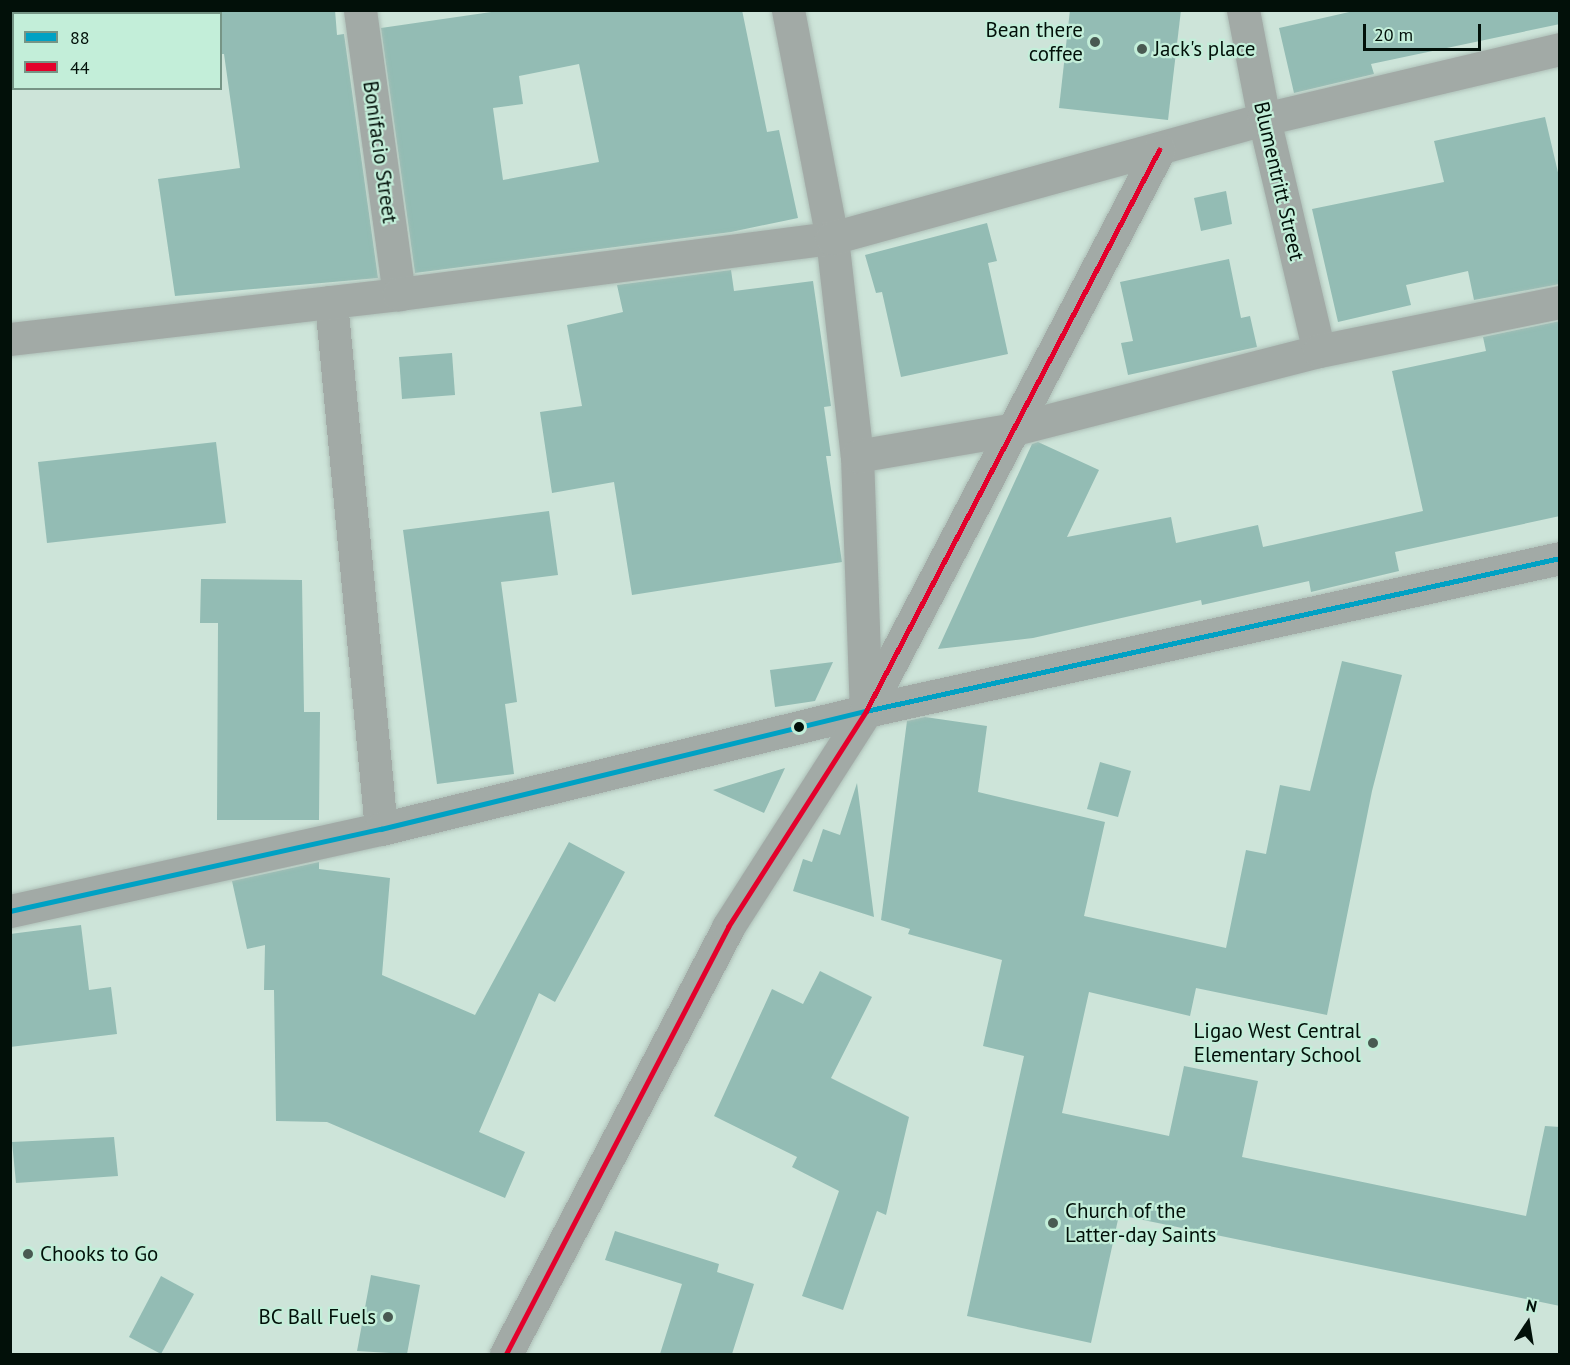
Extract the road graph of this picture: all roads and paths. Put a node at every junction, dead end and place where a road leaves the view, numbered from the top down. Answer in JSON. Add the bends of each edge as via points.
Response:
{"nodes":[{"id":1,"x":360,"y":10,"type":"edge"},
{"id":2,"x":788,"y":10,"type":"edge"},
{"id":3,"x":1243,"y":10,"type":"edge"},
{"id":4,"x":1560,"y":49,"type":"edge"},
{"id":5,"x":1264,"y":119,"type":"junction"},
{"id":6,"x":1159,"y":150,"type":"junction"},
{"id":7,"x":832,"y":238,"type":"junction"},
{"id":8,"x":399,"y":294,"type":"junction"},
{"id":9,"x":331,"y":302,"type":"junction"},
{"id":10,"x":1560,"y":302,"type":"edge"},
{"id":11,"x":10,"y":339,"type":"edge"},
{"id":12,"x":1319,"y":351,"type":"junction"},
{"id":13,"x":1015,"y":429,"type":"junction"},
{"id":14,"x":857,"y":456,"type":"junction"},
{"id":15,"x":1560,"y":558,"type":"edge"},
{"id":16,"x":866,"y":711,"type":"junction"},
{"id":17,"x":381,"y":829,"type":"junction"},
{"id":18,"x":10,"y":911,"type":"edge"},
{"id":19,"x":506,"y":1354,"type":"edge"}],
"edges":[{"from":1,"to":8,"type":"street","name":"Bonifacio Street"},
{"from":2,"to":7,"type":"street"},
{"from":3,"to":5,"type":"street","name":"Blumentritt Street"},
{"from":4,"to":5,"type":"street"},
{"from":5,"to":6,"type":"street"},
{"from":5,"to":12,"type":"street","name":"Blumentritt Street"},
{"from":6,"to":7,"type":"street"},
{"from":6,"to":13,"type":"street"},
{"from":7,"to":8,"type":"street"},
{"from":7,"to":14,"type":"street"},
{"from":8,"to":9,"type":"street"},
{"from":9,"to":11,"type":"street"},
{"from":9,"to":17,"type":"street"},
{"from":10,"to":12,"type":"street"},
{"from":12,"to":13,"type":"street"},
{"from":13,"to":14,"type":"street"},
{"from":13,"to":16,"type":"street"},
{"from":14,"to":16,"type":"street"},
{"from":15,"to":16,"type":"street"},
{"from":16,"to":17,"type":"street"},
{"from":16,"to":19,"type":"street","via":[[728,927]]},
{"from":17,"to":18,"type":"street"}]}
